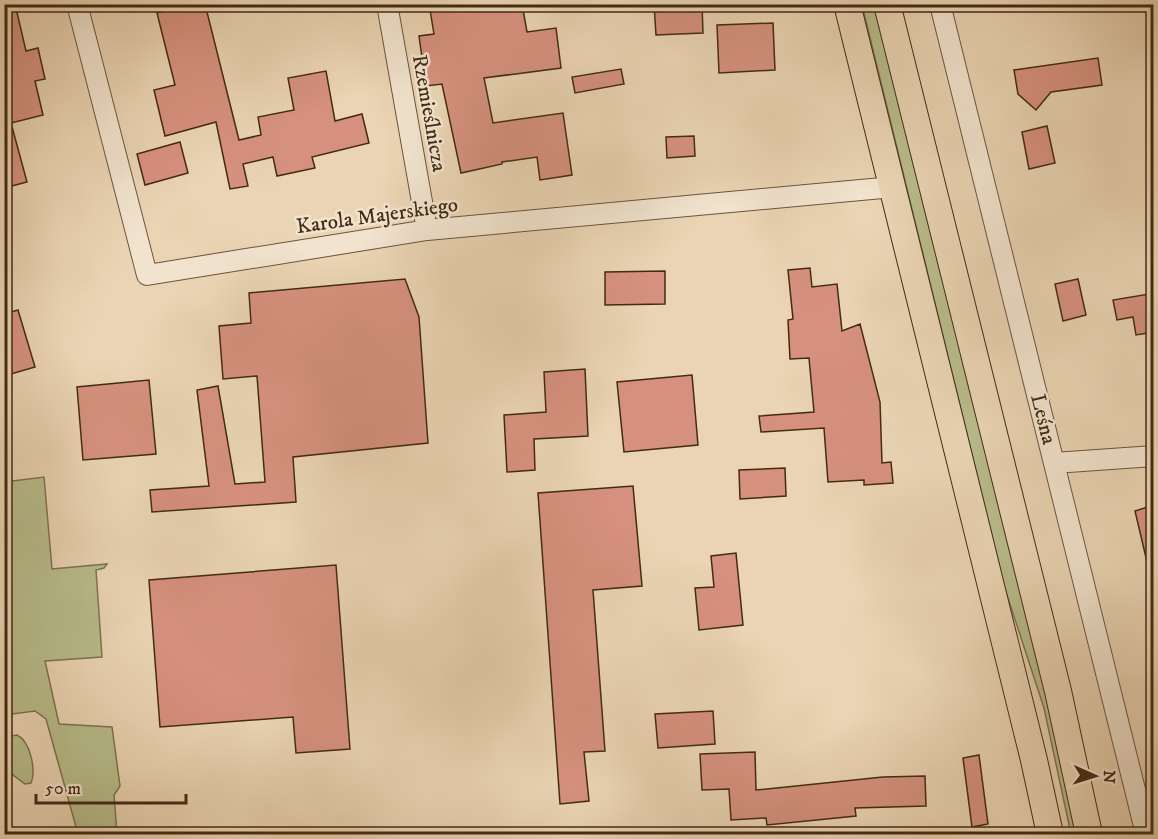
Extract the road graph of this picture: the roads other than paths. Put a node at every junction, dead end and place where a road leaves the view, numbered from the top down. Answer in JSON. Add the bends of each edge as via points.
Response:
{"nodes":[{"id":1,"x":77,"y":4,"type":"edge"},
{"id":2,"x":387,"y":4,"type":"edge"},
{"id":3,"x":848,"y":4,"type":"edge"},
{"id":4,"x":887,"y":4,"type":"edge"},
{"id":5,"x":940,"y":4,"type":"edge"},
{"id":6,"x":894,"y":187,"type":"junction"},
{"id":7,"x":427,"y":230,"type":"junction"},
{"id":8,"x":1154,"y":456,"type":"edge"},
{"id":9,"x":1054,"y":463,"type":"junction"},
{"id":10,"x":1050,"y":834,"type":"edge"},
{"id":11,"x":1089,"y":834,"type":"edge"},
{"id":12,"x":1146,"y":834,"type":"edge"}],
"edges":[{"from":1,"to":7,"type":"street","name":"Karola Majerskiego","via":[[147,275]]},
{"from":2,"to":7,"type":"street","name":"Rzemieślnicza"},
{"from":3,"to":6,"type":"main road"},
{"from":4,"to":11,"type":"main road","via":[[1052,669]]},
{"from":5,"to":9,"type":"street","name":"Leśna"},
{"from":6,"to":7,"type":"street","name":"Karola Majerskiego"},
{"from":6,"to":10,"type":"main road"},
{"from":8,"to":9,"type":"street"},
{"from":9,"to":12,"type":"street","name":"Leśna"}]}
